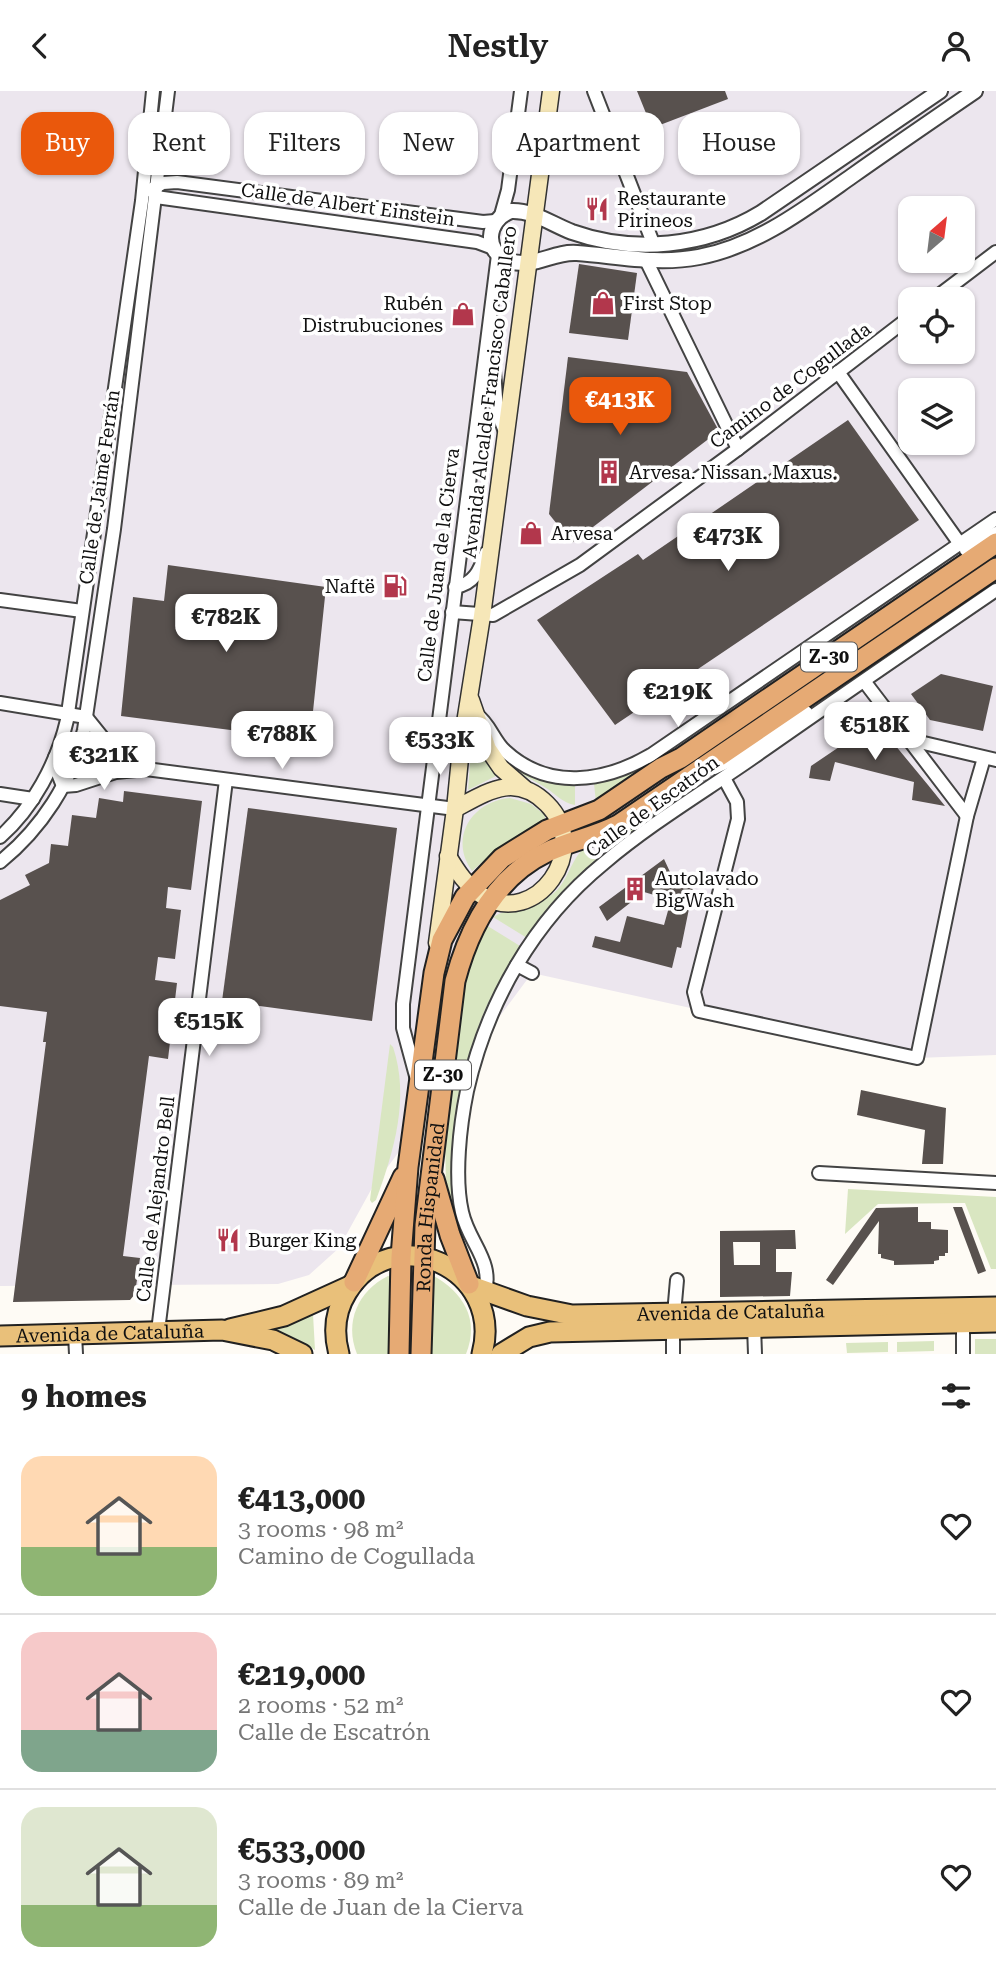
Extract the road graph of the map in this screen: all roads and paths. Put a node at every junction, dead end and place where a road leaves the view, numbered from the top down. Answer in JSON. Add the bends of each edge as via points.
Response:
{"nodes":[{"id":1,"x":153,"y":91,"type":"edge"},
{"id":2,"x":169,"y":91,"type":"edge"},
{"id":3,"x":551,"y":91,"type":"edge"},
{"id":4,"x":594,"y":91,"type":"edge"},
{"id":5,"x":940,"y":91,"type":"edge"},
{"id":6,"x":975,"y":91,"type":"edge"},
{"id":7,"x":522,"y":92,"type":"edge"},
{"id":8,"x":151,"y":112,"type":"edge"},
{"id":9,"x":166,"y":112,"type":"edge"},
{"id":10,"x":144,"y":175,"type":"edge"},
{"id":11,"x":149,"y":175,"type":"edge"},
{"id":12,"x":156,"y":175,"type":"edge"},
{"id":13,"x":172,"y":175,"type":"edge"},
{"id":14,"x":177,"y":182,"type":"junction"},
{"id":15,"x":154,"y":190,"type":"junction"},
{"id":16,"x":142,"y":201,"type":"junction"},
{"id":17,"x":533,"y":214,"type":"junction"},
{"id":18,"x":498,"y":218,"type":"junction"},
{"id":19,"x":653,"y":243,"type":"junction"},
{"id":20,"x":495,"y":251,"type":"junction"},
{"id":21,"x":996,"y":252,"type":"edge"},
{"id":22,"x":646,"y":260,"type":"junction"},
{"id":23,"x":528,"y":264,"type":"junction"},
{"id":24,"x":950,"y":287,"type":"edge"},
{"id":25,"x":491,"y":318,"type":"junction"},
{"id":26,"x":898,"y":326,"type":"edge"},
{"id":27,"x":838,"y":372,"type":"junction"},
{"id":28,"x":506,"y":434,"type":"junction"},
{"id":29,"x":737,"y":449,"type":"junction"},
{"id":30,"x":996,"y":519,"type":"edge"},
{"id":31,"x":996,"y":533,"type":"edge"},
{"id":32,"x":491,"y":540,"type":"junction"},
{"id":33,"x":996,"y":543,"type":"edge"},
{"id":34,"x":960,"y":544,"type":"junction"},
{"id":35,"x":996,"y":568,"type":"edge"},
{"id":36,"x":996,"y":576,"type":"edge"},
{"id":37,"x":456,"y":587,"type":"junction"},
{"id":38,"x":996,"y":590,"type":"edge"},
{"id":39,"x":0,"y":600,"type":"edge"},
{"id":40,"x":869,"y":605,"type":"junction"},
{"id":41,"x":82,"y":611,"type":"junction"},
{"id":42,"x":452,"y":612,"type":"junction"},
{"id":43,"x":482,"y":616,"type":"junction"},
{"id":44,"x":921,"y":641,"type":"junction"},
{"id":45,"x":864,"y":681,"type":"junction"},
{"id":46,"x":841,"y":696,"type":"junction"},
{"id":47,"x":0,"y":703,"type":"edge"},
{"id":48,"x":473,"y":706,"type":"junction"},
{"id":49,"x":719,"y":709,"type":"junction"},
{"id":50,"x":68,"y":713,"type":"junction"},
{"id":51,"x":86,"y":717,"type":"junction"},
{"id":52,"x":911,"y":740,"type":"junction"},
{"id":53,"x":55,"y":756,"type":"junction"},
{"id":54,"x":990,"y":759,"type":"edge"},
{"id":55,"x":661,"y":768,"type":"junction"},
{"id":56,"x":146,"y":769,"type":"junction"},
{"id":57,"x":724,"y":778,"type":"junction"},
{"id":58,"x":226,"y":781,"type":"junction"},
{"id":59,"x":63,"y":786,"type":"junction"},
{"id":60,"x":676,"y":786,"type":"junction"},
{"id":61,"x":524,"y":788,"type":"junction"},
{"id":62,"x":0,"y":794,"type":"edge"},
{"id":63,"x":33,"y":799,"type":"junction"},
{"id":64,"x":413,"y":806,"type":"junction"},
{"id":65,"x":427,"y":806,"type":"junction"},
{"id":66,"x":455,"y":809,"type":"junction"},
{"id":67,"x":967,"y":816,"type":"junction"},
{"id":68,"x":560,"y":824,"type":"junction"},
{"id":69,"x":426,"y":826,"type":"junction"},
{"id":70,"x":0,"y":837,"type":"edge"},
{"id":71,"x":564,"y":845,"type":"junction"},
{"id":72,"x":448,"y":856,"type":"junction"},
{"id":73,"x":0,"y":862,"type":"edge"},
{"id":74,"x":472,"y":888,"type":"junction"},
{"id":75,"x":491,"y":900,"type":"junction"},
{"id":76,"x":517,"y":965,"type":"junction"},
{"id":77,"x":434,"y":973,"type":"junction"},
{"id":78,"x":532,"y":973,"type":"dead end"},
{"id":79,"x":420,"y":1088,"type":"junction"},
{"id":80,"x":408,"y":1167,"type":"junction"},
{"id":81,"x":432,"y":1169,"type":"junction"},
{"id":82,"x":819,"y":1173,"type":"dead end"},
{"id":83,"x":996,"y":1183,"type":"edge"},
{"id":84,"x":401,"y":1257,"type":"junction"},
{"id":85,"x":423,"y":1257,"type":"junction"},
{"id":86,"x":677,"y":1280,"type":"dead end"},
{"id":87,"x":352,"y":1284,"type":"junction"},
{"id":88,"x":477,"y":1292,"type":"junction"},
{"id":89,"x":996,"y":1307,"type":"edge"},
{"id":90,"x":673,"y":1321,"type":"junction"},
{"id":91,"x":963,"y":1322,"type":"junction"},
{"id":92,"x":996,"y":1322,"type":"edge"},
{"id":93,"x":754,"y":1327,"type":"junction"},
{"id":94,"x":222,"y":1330,"type":"junction"},
{"id":95,"x":158,"y":1332,"type":"junction"},
{"id":96,"x":75,"y":1334,"type":"junction"},
{"id":97,"x":0,"y":1336,"type":"edge"},
{"id":98,"x":76,"y":1354,"type":"edge"},
{"id":99,"x":302,"y":1354,"type":"edge"},
{"id":100,"x":339,"y":1354,"type":"edge"},
{"id":101,"x":399,"y":1354,"type":"edge"},
{"id":102,"x":421,"y":1354,"type":"edge"},
{"id":103,"x":482,"y":1354,"type":"edge"},
{"id":104,"x":501,"y":1354,"type":"edge"},
{"id":105,"x":673,"y":1354,"type":"edge"},
{"id":106,"x":755,"y":1354,"type":"edge"},
{"id":107,"x":963,"y":1354,"type":"edge"}],
"edges":[{"from":1,"to":8,"type":"street","name":"Calle de Jaime Ferrán"},
{"from":2,"to":9,"type":"street","name":"Calle de Jaime Ferrán"},
{"from":3,"to":17,"type":"main road","name":"Avenida Alcalde Francisco Caballero"},
{"from":4,"to":19,"type":"street"},
{"from":5,"to":19,"type":"street","via":[[750,220],[694,240]]},
{"from":6,"to":22,"type":"street","via":[[768,232],[725,251]]},
{"from":7,"to":18,"type":"street","via":[[508,190]]},
{"from":10,"to":16,"type":"street","name":"Calle de Jaime Ferrán"},
{"from":11,"to":15,"type":"street"},
{"from":12,"to":15,"type":"street","name":"Calle de Jaime Ferrán"},
{"from":13,"to":14,"type":"street"},
{"from":14,"to":15,"type":"street","name":"Calle de Albert Einstein"},
{"from":14,"to":18,"type":"street","name":"Calle de Albert Einstein","via":[[469,220]]},
{"from":15,"to":16,"type":"street"},
{"from":15,"to":20,"type":"street","name":"Calle de Albert Einstein","via":[[477,242]]},
{"from":15,"to":51,"type":"street","name":"Calle de Jaime Ferrán","via":[[114,529]]},
{"from":16,"to":41,"type":"street","name":"Calle de Jaime Ferrán"},
{"from":17,"to":18,"type":"street","via":[[516,211]]},
{"from":17,"to":19,"type":"street","via":[[584,236]]},
{"from":17,"to":23,"type":"main road","name":"Avenida Alcalde Francisco Caballero"},
{"from":18,"to":20,"type":"street","via":[[490,235]]},
{"from":20,"to":23,"type":"street","via":[[508,261]]},
{"from":20,"to":25,"type":"street","name":"Calle de Juan de la Cierva"},
{"from":21,"to":24,"type":"street"},
{"from":22,"to":23,"type":"street","via":[[571,252]]},
{"from":22,"to":29,"type":"street"},
{"from":23,"to":28,"type":"main road","name":"Avenida Alcalde Francisco Caballero"},
{"from":25,"to":28,"type":"street","via":[[497,411]]},
{"from":25,"to":37,"type":"street","name":"Calle de Juan de la Cierva"},
{"from":26,"to":27,"type":"street","name":"Camino de Cogullada"},
{"from":27,"to":29,"type":"street","name":"Camino de Cogullada"},
{"from":27,"to":34,"type":"street"},
{"from":28,"to":32,"type":"main road","name":"Avenida Alcalde Francisco Caballero"},
{"from":29,"to":43,"type":"street","name":"Camino de Cogullada","via":[[580,565],[493,615]]},
{"from":30,"to":34,"type":"street","name":"Calle de Escatrón"},
{"from":31,"to":40,"type":"street","via":[[900,593]]},
{"from":32,"to":37,"type":"street","via":[[479,571],[471,581]]},
{"from":32,"to":43,"type":"main road","name":"Avenida Alcalde Francisco Caballero"},
{"from":33,"to":55,"type":"highway","name":"Ronda Hispanidad","number":"Z-30"},
{"from":34,"to":40,"type":"street","name":"Calle de Escatrón"},
{"from":35,"to":60,"type":"highway","name":"Ronda Hispanidad","number":"Z-30"},
{"from":36,"to":44,"type":"street","name":"Calle de Escatrón","via":[[966,597]]},
{"from":37,"to":42,"type":"street","name":"Calle de Juan de la Cierva"},
{"from":38,"to":44,"type":"street","name":"Calle de Escatrón"},
{"from":39,"to":41,"type":"street","name":"Calle de Jaime Ferrán"},
{"from":40,"to":49,"type":"street","name":"Calle de Escatrón"},
{"from":41,"to":50,"type":"street","name":"Calle de Jaime Ferrán"},
{"from":42,"to":43,"type":"street"},
{"from":42,"to":65,"type":"street","name":"Calle de Juan de la Cierva"},
{"from":43,"to":48,"type":"main road","name":"Avenida Alcalde Francisco Caballero"},
{"from":44,"to":45,"type":"street","name":"Calle de Escatrón"},
{"from":45,"to":46,"type":"street","name":"Calle de Escatrón"},
{"from":45,"to":52,"type":"street"},
{"from":46,"to":57,"type":"street","name":"Calle de Escatrón"},
{"from":46,"to":60,"type":"street","name":"Ronda Hispanidad","via":[[801,714],[733,759]]},
{"from":47,"to":50,"type":"street"},
{"from":48,"to":49,"type":"street","name":"Calle de Escatrón","via":[[499,745],[524,764],[553,776],[592,778],[644,759]]},
{"from":48,"to":61,"type":"main road","name":"Avenida Alcalde Francisco Caballero","via":[[493,758]]},
{"from":48,"to":66,"type":"main road","name":"Avenida Alcalde Francisco Caballero","via":[[461,748]]},
{"from":49,"to":55,"type":"street","name":"Calle de Escatrón"},
{"from":50,"to":51,"type":"street"},
{"from":50,"to":53,"type":"street","name":"Calle de Jaime Ferrán"},
{"from":51,"to":56,"type":"street","via":[[115,753]]},
{"from":51,"to":59,"type":"street","name":"Calle de Jaime Ferrán"},
{"from":52,"to":54,"type":"street"},
{"from":52,"to":67,"type":"street"},
{"from":53,"to":59,"type":"street"},
{"from":53,"to":63,"type":"street","name":"Calle de Jaime Ferrán"},
{"from":54,"to":67,"type":"street"},
{"from":55,"to":68,"type":"highway","name":"Ronda Hispanidad","number":"Z-30","via":[[599,810]]},
{"from":56,"to":58,"type":"street"},
{"from":56,"to":59,"type":"street"},
{"from":57,"to":67,"type":"street","via":[[737,802],[738,819],[694,992],[699,1011],[917,1058]]},
{"from":57,"to":76,"type":"street","name":"Calle de Escatrón","via":[[597,869],[544,925]]},
{"from":58,"to":64,"type":"street"},
{"from":58,"to":95,"type":"street","name":"Calle de Alejandro Bell"},
{"from":59,"to":73,"type":"street","name":"Calle de Jaime Ferrán","via":[[19,847]]},
{"from":60,"to":71,"type":"highway","name":"Ronda Hispanidad","number":"Z-30","via":[[618,825]]},
{"from":61,"to":66,"type":"main road","via":[[493,789]]},
{"from":61,"to":68,"type":"main road","via":[[544,801]]},
{"from":62,"to":63,"type":"street"},
{"from":63,"to":70,"type":"street","name":"Calle de Jaime Ferrán"},
{"from":64,"to":65,"type":"street"},
{"from":64,"to":69,"type":"street"},
{"from":65,"to":66,"type":"street"},
{"from":65,"to":69,"type":"street","name":"Calle de Juan de la Cierva"},
{"from":66,"to":72,"type":"main road","name":"Ronda Hispanidad"},
{"from":68,"to":71,"type":"main road"},
{"from":68,"to":74,"type":"highway","name":"Ronda Hispanidad","number":"Z-30","via":[[512,850]]},
{"from":69,"to":79,"type":"street","name":"Calle de Juan de la Cierva","via":[[403,1004],[403,1028]]},
{"from":71,"to":75,"type":"highway","name":"Ronda Hispanidad","number":"Z-30","via":[[516,871]]},
{"from":71,"to":75,"type":"main road","via":[[561,864],[545,888],[519,901]]},
{"from":72,"to":74,"type":"main road"},
{"from":72,"to":77,"type":"main road","name":"Ronda Hispanidad"},
{"from":74,"to":75,"type":"main road"},
{"from":74,"to":77,"type":"highway","name":"Ronda Hispanidad","number":"Z-30","via":[[442,940]]},
{"from":75,"to":81,"type":"highway","name":"Ronda Hispanidad","number":"Z-30","via":[[463,951],[456,981]]},
{"from":76,"to":78,"type":"street"},
{"from":76,"to":88,"type":"street","name":"Calle de Escatrón","via":[[484,1032],[461,1127],[461,1211],[487,1268]]},
{"from":77,"to":79,"type":"highway","name":"Ronda Hispanidad","number":"Z-30"},
{"from":79,"to":80,"type":"highway","name":"Ronda Hispanidad","number":"Z-30"},
{"from":80,"to":84,"type":"highway","name":"Ronda Hispanidad","number":"Z-30"},
{"from":80,"to":87,"type":"highway"},
{"from":81,"to":85,"type":"highway","name":"Ronda Hispanidad","number":"Z-30"},
{"from":81,"to":88,"type":"highway","via":[[450,1235]]},
{"from":82,"to":83,"type":"street"},
{"from":84,"to":85,"type":"main road","name":"Avenida de Cataluña"},
{"from":84,"to":87,"type":"main road","name":"Avenida de Cataluña","via":[[375,1265]]},
{"from":84,"to":101,"type":"highway","name":"Ronda Hispanidad","number":"Z-30"},
{"from":85,"to":88,"type":"main road","name":"Avenida de Cataluña","via":[[444,1264]]},
{"from":85,"to":102,"type":"highway","name":"Ronda Hispanidad","number":"Z-30"},
{"from":86,"to":90,"type":"street"},
{"from":87,"to":94,"type":"main road","name":"Avenida de Cataluña","via":[[284,1316]]},
{"from":87,"to":100,"type":"main road","via":[[336,1324]]},
{"from":88,"to":90,"type":"main road","name":"Avenida de Cataluña","via":[[555,1313]]},
{"from":88,"to":103,"type":"main road","via":[[486,1329]]},
{"from":89,"to":90,"type":"main road","name":"Avenida de Cataluña"},
{"from":90,"to":93,"type":"main road","name":"Avenida de Cataluña"},
{"from":90,"to":104,"type":"main road","name":"Avenida de Cataluña","via":[[550,1332],[528,1337]]},
{"from":90,"to":105,"type":"street"},
{"from":91,"to":92,"type":"main road","name":"Avenida de Cataluña"},
{"from":91,"to":93,"type":"main road","name":"Avenida de Cataluña"},
{"from":91,"to":107,"type":"street"},
{"from":93,"to":106,"type":"street"},
{"from":94,"to":95,"type":"main road","name":"Avenida de Cataluña"},
{"from":94,"to":99,"type":"main road","name":"Avenida de Cataluña","via":[[273,1340]]},
{"from":95,"to":96,"type":"main road","name":"Avenida de Cataluña"},
{"from":96,"to":97,"type":"main road","name":"Avenida de Cataluña"},
{"from":96,"to":98,"type":"street"}]}
